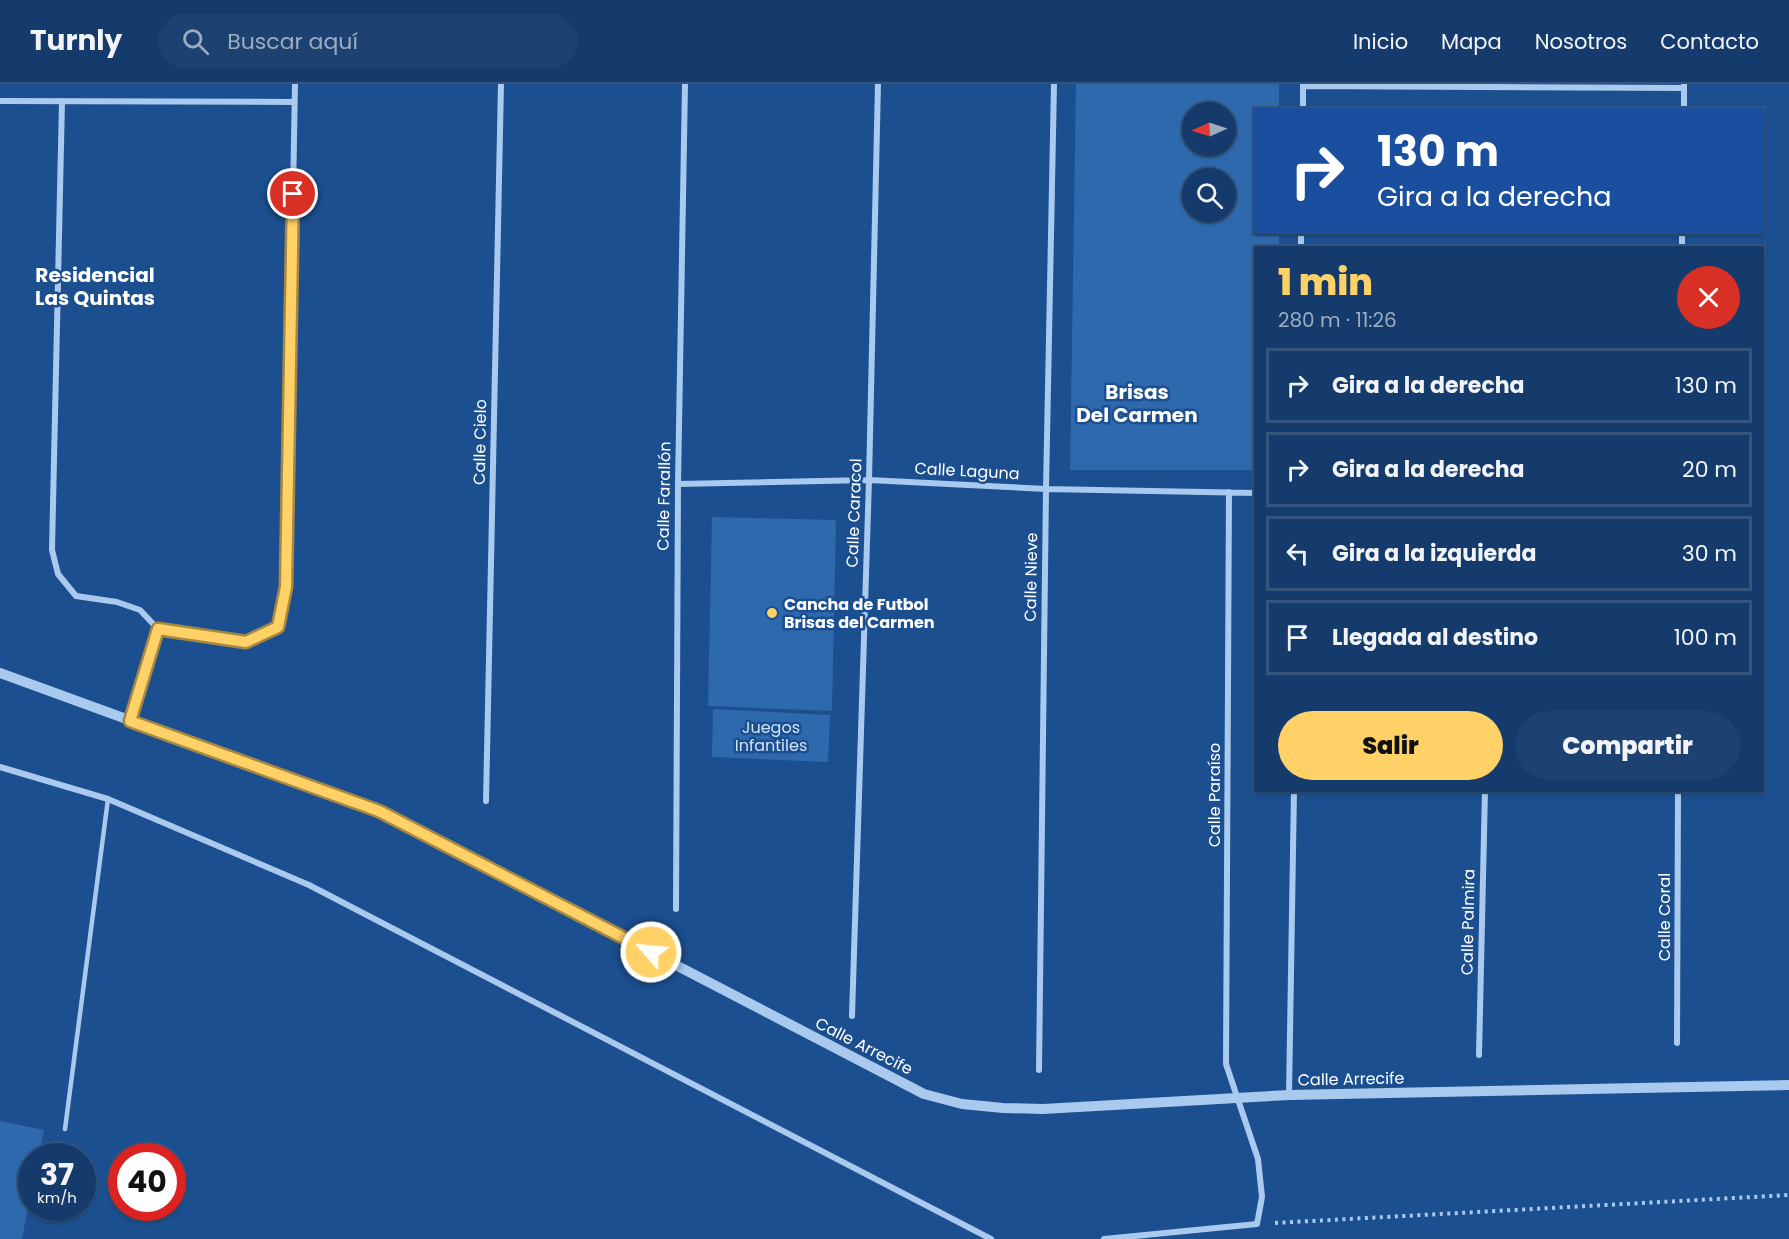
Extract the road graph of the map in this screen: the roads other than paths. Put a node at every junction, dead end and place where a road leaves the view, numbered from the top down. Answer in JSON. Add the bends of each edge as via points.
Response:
{"nodes":[{"id":1,"x":295,"y":84,"type":"edge"},
{"id":2,"x":501,"y":84,"type":"edge"},
{"id":3,"x":685,"y":84,"type":"edge"},
{"id":4,"x":878,"y":84,"type":"edge"},
{"id":5,"x":1054,"y":84,"type":"edge"},
{"id":6,"x":1303,"y":85,"type":"edge"},
{"id":7,"x":1495,"y":85,"type":"edge"},
{"id":8,"x":1684,"y":86,"type":"edge"},
{"id":9,"x":1,"y":101,"type":"edge"},
{"id":10,"x":62,"y":101,"type":"junction"},
{"id":11,"x":294,"y":102,"type":"junction"},
{"id":12,"x":1303,"y":108,"type":"edge"},
{"id":13,"x":1684,"y":108,"type":"edge"},
{"id":14,"x":869,"y":480,"type":"junction"},
{"id":15,"x":678,"y":484,"type":"junction"},
{"id":16,"x":1046,"y":489,"type":"junction"},
{"id":17,"x":1229,"y":492,"type":"junction"},
{"id":18,"x":1254,"y":493,"type":"edge"},
{"id":19,"x":158,"y":629,"type":"junction"},
{"id":20,"x":0,"y":674,"type":"edge"},
{"id":21,"x":130,"y":721,"type":"junction"},
{"id":22,"x":0,"y":767,"type":"edge"},
{"id":23,"x":1294,"y":792,"type":"edge"},
{"id":24,"x":1485,"y":792,"type":"edge"},
{"id":25,"x":1678,"y":792,"type":"edge"},
{"id":26,"x":108,"y":799,"type":"junction"},
{"id":27,"x":486,"y":801,"type":"dead end"},
{"id":28,"x":675,"y":909,"type":"dead end"},
{"id":29,"x":852,"y":1016,"type":"dead end"},
{"id":30,"x":1677,"y":1043,"type":"dead end"},
{"id":31,"x":1479,"y":1055,"type":"dead end"},
{"id":32,"x":1039,"y":1070,"type":"dead end"},
{"id":33,"x":1789,"y":1085,"type":"edge"},
{"id":34,"x":1289,"y":1095,"type":"junction"},
{"id":35,"x":1236,"y":1097,"type":"junction"},
{"id":36,"x":64,"y":1129,"type":"dead end"},
{"id":37,"x":991,"y":1239,"type":"edge"},
{"id":38,"x":1104,"y":1239,"type":"edge"}],
"edges":[{"from":1,"to":11,"type":"street"},
{"from":2,"to":27,"type":"street","name":"Calle Cielo"},
{"from":3,"to":15,"type":"street","name":"Calle Farallón"},
{"from":4,"to":14,"type":"street","name":"Calle Caracol"},
{"from":5,"to":16,"type":"street","name":"Calle Nieve"},
{"from":6,"to":7,"type":"street"},
{"from":6,"to":12,"type":"street"},
{"from":7,"to":8,"type":"street"},
{"from":8,"to":13,"type":"street"},
{"from":9,"to":10,"type":"street"},
{"from":10,"to":11,"type":"street"},
{"from":10,"to":19,"type":"street","via":[[52,550],[58,574],[76,596],[140,610]]},
{"from":11,"to":19,"type":"street","via":[[286,587],[278,627],[246,642]]},
{"from":14,"to":15,"type":"street","name":"Calle Laguna"},
{"from":14,"to":16,"type":"street","name":"Calle Laguna"},
{"from":14,"to":29,"type":"street","name":"Calle Caracol"},
{"from":15,"to":28,"type":"street","name":"Calle Farallón"},
{"from":16,"to":17,"type":"street","name":"Calle Laguna"},
{"from":16,"to":32,"type":"street","name":"Calle Nieve"},
{"from":17,"to":18,"type":"street","name":"Calle Laguna"},
{"from":17,"to":35,"type":"street","name":"Calle Paraíso","via":[[1226,1064]]},
{"from":19,"to":21,"type":"street"},
{"from":20,"to":21,"type":"street","name":"Calle Arrecife"},
{"from":21,"to":35,"type":"street","name":"Calle Arrecife","via":[[379,811],[924,1094],[962,1104],[1043,1109]]},
{"from":22,"to":26,"type":"street"},
{"from":23,"to":34,"type":"street"},
{"from":24,"to":31,"type":"street","name":"Calle Palmira"},
{"from":25,"to":30,"type":"street","name":"Calle Coral"},
{"from":26,"to":36,"type":"lane"},
{"from":26,"to":37,"type":"street","via":[[309,885]]},
{"from":33,"to":34,"type":"street","name":"Calle Arrecife"},
{"from":34,"to":35,"type":"street","name":"Calle Arrecife"},
{"from":35,"to":38,"type":"street","name":"Calle Paraíso","via":[[1258,1159],[1262,1197],[1257,1224]]}]}
